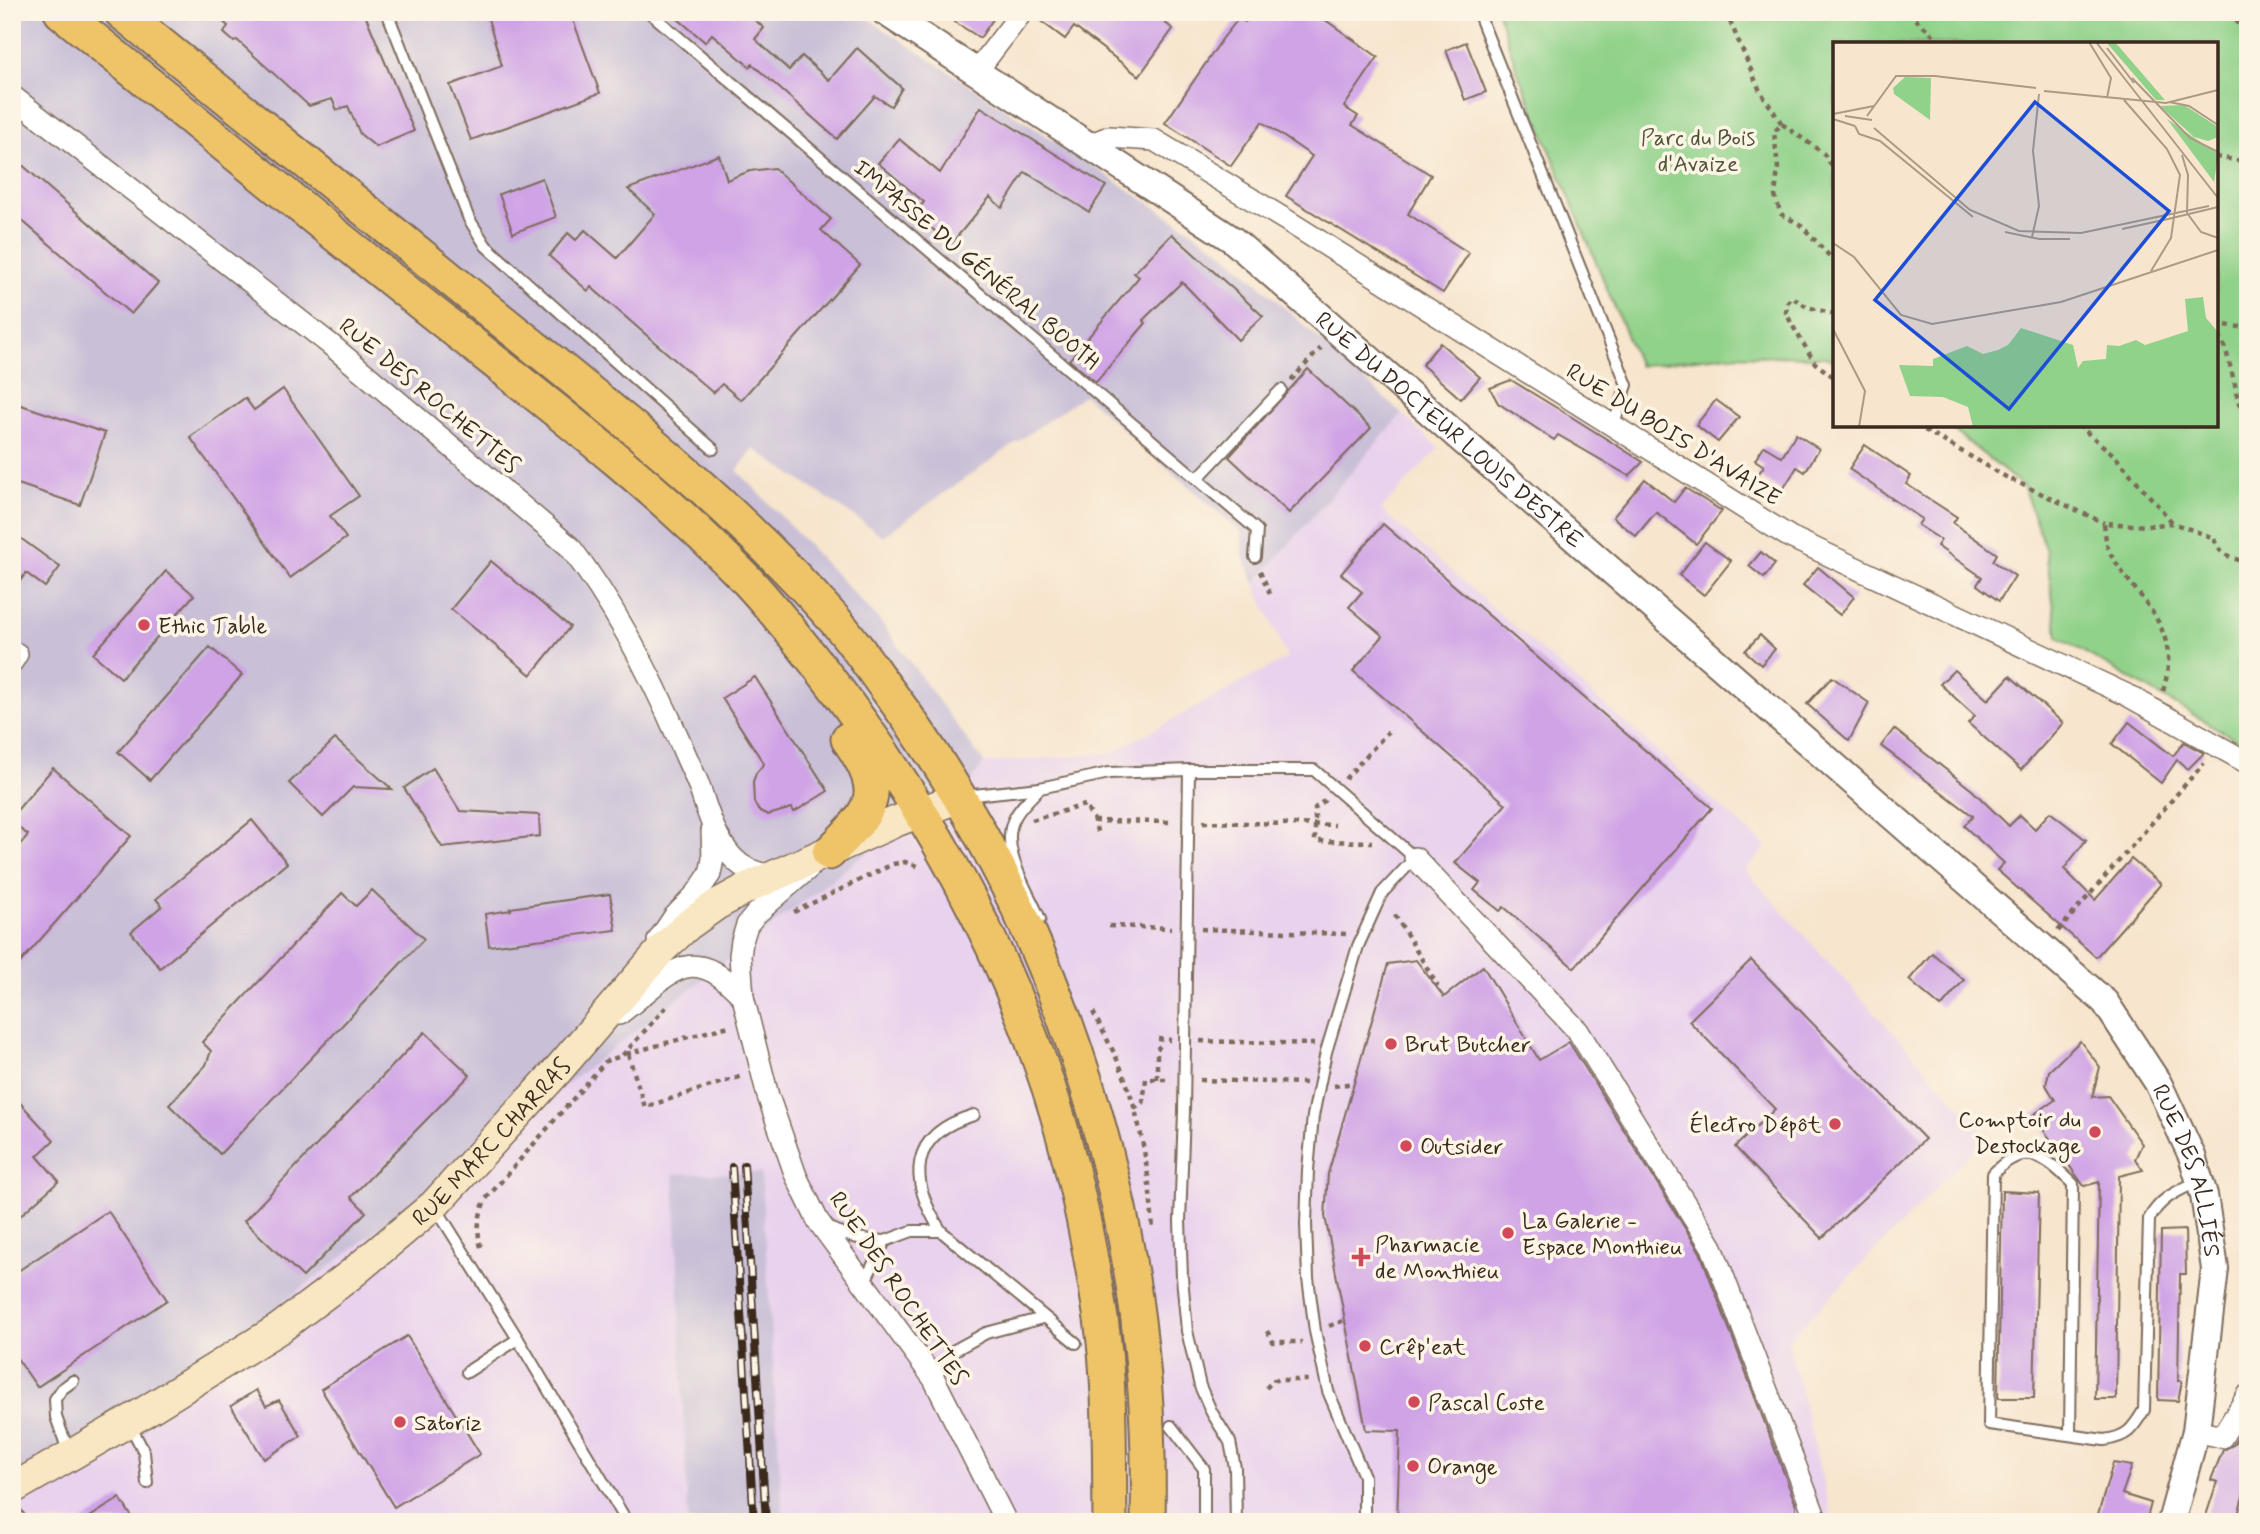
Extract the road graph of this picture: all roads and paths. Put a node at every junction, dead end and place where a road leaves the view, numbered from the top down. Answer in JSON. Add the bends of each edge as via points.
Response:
{"nodes":[{"id":1,"x":61,"y":12,"type":"edge"},
{"id":2,"x":121,"y":12,"type":"edge"},
{"id":3,"x":387,"y":12,"type":"edge"},
{"id":4,"x":649,"y":12,"type":"edge"},
{"id":5,"x":885,"y":12,"type":"edge"},
{"id":6,"x":1022,"y":12,"type":"edge"},
{"id":7,"x":1478,"y":12,"type":"edge"},
{"id":8,"x":1726,"y":12,"type":"edge"},
{"id":9,"x":1908,"y":12,"type":"edge"},
{"id":10,"x":2230,"y":12,"type":"edge"},
{"id":11,"x":2248,"y":37,"type":"edge"},
{"id":12,"x":1941,"y":42,"type":"edge"},
{"id":13,"x":977,"y":71,"type":"junction"},
{"id":14,"x":12,"y":96,"type":"edge"},
{"id":15,"x":1782,"y":124,"type":"junction"},
{"id":16,"x":1089,"y":145,"type":"junction"},
{"id":17,"x":2218,"y":156,"type":"edge"},
{"id":18,"x":2248,"y":162,"type":"edge"},
{"id":19,"x":1833,"y":167,"type":"edge"},
{"id":20,"x":1833,"y":260,"type":"edge"},
{"id":21,"x":1833,"y":314,"type":"edge"},
{"id":22,"x":2218,"y":324,"type":"edge"},
{"id":23,"x":2248,"y":328,"type":"edge"},
{"id":24,"x":2218,"y":329,"type":"edge"},
{"id":25,"x":1336,"y":332,"type":"junction"},
{"id":26,"x":1833,"y":376,"type":"edge"},
{"id":27,"x":1280,"y":390,"type":"joint"},
{"id":28,"x":1614,"y":426,"type":"junction"},
{"id":29,"x":1919,"y":427,"type":"edge"},
{"id":30,"x":2080,"y":427,"type":"edge"},
{"id":31,"x":2248,"y":435,"type":"edge"},
{"id":32,"x":713,"y":449,"type":"dead end"},
{"id":33,"x":1197,"y":479,"type":"junction"},
{"id":34,"x":2104,"y":523,"type":"junction"},
{"id":35,"x":2173,"y":523,"type":"junction"},
{"id":36,"x":1255,"y":557,"type":"joint"},
{"id":37,"x":2248,"y":563,"type":"edge"},
{"id":38,"x":743,"y":576,"type":"junction"},
{"id":39,"x":1271,"y":596,"type":"dead end"},
{"id":40,"x":2157,"y":712,"type":"junction"},
{"id":41,"x":2218,"y":746,"type":"junction"},
{"id":42,"x":2248,"y":763,"type":"edge"},
{"id":43,"x":1189,"y":770,"type":"junction"},
{"id":44,"x":1040,"y":788,"type":"junction"},
{"id":45,"x":960,"y":797,"type":"junction"},
{"id":46,"x":1079,"y":806,"type":"dead end"},
{"id":47,"x":921,"y":811,"type":"junction"},
{"id":48,"x":710,"y":819,"type":"junction"},
{"id":49,"x":1094,"y":821,"type":"junction"},
{"id":50,"x":1188,"y":822,"type":"junction"},
{"id":51,"x":1335,"y":825,"type":"dead end"},
{"id":52,"x":1097,"y":834,"type":"dead end"},
{"id":53,"x":825,"y":855,"type":"junction"},
{"id":54,"x":1415,"y":858,"type":"junction"},
{"id":55,"x":778,"y":875,"type":"junction"},
{"id":56,"x":1978,"y":891,"type":"joint"},
{"id":57,"x":1395,"y":915,"type":"dead end"},
{"id":58,"x":1109,"y":926,"type":"dead end"},
{"id":59,"x":1186,"y":929,"type":"junction"},
{"id":60,"x":1045,"y":933,"type":"dead end"},
{"id":61,"x":1354,"y":935,"type":"dead end"},
{"id":62,"x":2043,"y":948,"type":"junction"},
{"id":63,"x":1058,"y":969,"type":"dead end"},
{"id":64,"x":636,"y":979,"type":"junction"},
{"id":65,"x":1438,"y":986,"type":"dead end"},
{"id":66,"x":743,"y":997,"type":"junction"},
{"id":67,"x":672,"y":1000,"type":"dead end"},
{"id":68,"x":1058,"y":1004,"type":"junction"},
{"id":69,"x":736,"y":1024,"type":"dead end"},
{"id":70,"x":592,"y":1030,"type":"junction"},
{"id":71,"x":1157,"y":1040,"type":"dead end"},
{"id":72,"x":1184,"y":1040,"type":"junction"},
{"id":73,"x":1321,"y":1044,"type":"dead end"},
{"id":74,"x":1160,"y":1046,"type":"dead end"},
{"id":75,"x":628,"y":1054,"type":"junction"},
{"id":76,"x":622,"y":1056,"type":"junction"},
{"id":77,"x":749,"y":1074,"type":"dead end"},
{"id":78,"x":1157,"y":1079,"type":"junction"},
{"id":79,"x":1184,"y":1080,"type":"junction"},
{"id":80,"x":1311,"y":1083,"type":"dead end"},
{"id":81,"x":1354,"y":1083,"type":"dead end"},
{"id":82,"x":1333,"y":1086,"type":"dead end"},
{"id":83,"x":1134,"y":1110,"type":"dead end"},
{"id":84,"x":974,"y":1115,"type":"dead end"},
{"id":85,"x":2200,"y":1181,"type":"junction"},
{"id":86,"x":434,"y":1205,"type":"junction"},
{"id":87,"x":818,"y":1221,"type":"junction"},
{"id":88,"x":941,"y":1231,"type":"junction"},
{"id":89,"x":885,"y":1241,"type":"junction"},
{"id":90,"x":483,"y":1252,"type":"dead end"},
{"id":91,"x":863,"y":1286,"type":"junction"},
{"id":92,"x":1044,"y":1318,"type":"junction"},
{"id":93,"x":518,"y":1339,"type":"junction"},
{"id":94,"x":1076,"y":1343,"type":"dead end"},
{"id":95,"x":467,"y":1372,"type":"dead end"},
{"id":96,"x":934,"y":1379,"type":"junction"},
{"id":97,"x":1326,"y":1379,"type":"junction"},
{"id":98,"x":73,"y":1381,"type":"dead end"},
{"id":99,"x":1266,"y":1388,"type":"dead end"},
{"id":100,"x":2248,"y":1395,"type":"edge"},
{"id":101,"x":128,"y":1422,"type":"junction"},
{"id":102,"x":1171,"y":1426,"type":"dead end"},
{"id":103,"x":2196,"y":1431,"type":"junction"},
{"id":104,"x":2070,"y":1435,"type":"junction"},
{"id":105,"x":69,"y":1456,"type":"junction"},
{"id":106,"x":147,"y":1483,"type":"dead end"},
{"id":107,"x":12,"y":1489,"type":"edge"},
{"id":108,"x":12,"y":1507,"type":"edge"},
{"id":109,"x":623,"y":1515,"type":"dead end"},
{"id":110,"x":22,"y":1522,"type":"edge"},
{"id":111,"x":1006,"y":1522,"type":"edge"},
{"id":112,"x":1110,"y":1522,"type":"edge"},
{"id":113,"x":1148,"y":1522,"type":"edge"},
{"id":114,"x":1204,"y":1522,"type":"edge"},
{"id":115,"x":1236,"y":1522,"type":"edge"},
{"id":116,"x":1364,"y":1522,"type":"edge"},
{"id":117,"x":1817,"y":1522,"type":"edge"},
{"id":118,"x":2171,"y":1522,"type":"edge"}],
"edges":[{"from":1,"to":38,"type":"main road","via":[[644,481]]},
{"from":2,"to":45,"type":"main road","via":[[666,454],[769,548],[835,620],[922,736]]},
{"from":3,"to":32,"type":"lane","via":[[469,219],[486,246]]},
{"from":4,"to":33,"type":"lane","name":"IMPASSE DU GÉNÉRAL BOOTH"},
{"from":5,"to":13,"type":"street","name":"RUE DU DOCTEUR LOUIS DESTRE"},
{"from":6,"to":13,"type":"street"},
{"from":7,"to":28,"type":"lane","via":[[1627,386]]},
{"from":8,"to":15,"type":"path","via":[[1760,91]]},
{"from":9,"to":12,"type":"path"},
{"from":10,"to":11,"type":"path"},
{"from":13,"to":16,"type":"street","name":"RUE DU DOCTEUR LOUIS DESTRE"},
{"from":14,"to":48,"type":"street","name":"RUE DES ROCHETTES","via":[[331,345],[570,547],[621,619],[665,708]]},
{"from":15,"to":19,"type":"path","via":[[1823,153]]},
{"from":15,"to":20,"type":"path","via":[[1774,132],[1775,196],[1781,214],[1801,225]]},
{"from":16,"to":25,"type":"street","name":"RUE DU DOCTEUR LOUIS DESTRE","via":[[1233,240]]},
{"from":16,"to":28,"type":"street","name":"RUE DU BOIS D'AVAIZE","via":[[1109,137],[1154,140]]},
{"from":17,"to":18,"type":"path"},
{"from":21,"to":26,"type":"path","via":[[1807,307],[1792,297],[1787,303],[1786,313],[1811,357]]},
{"from":22,"to":23,"type":"path"},
{"from":24,"to":31,"type":"path"},
{"from":25,"to":27,"type":"path"},
{"from":25,"to":56,"type":"street","name":"RUE DU DOCTEUR LOUIS DESTRE"},
{"from":27,"to":33,"type":"lane"},
{"from":28,"to":40,"type":"street","name":"RUE DU BOIS D'AVAIZE","via":[[1790,537]]},
{"from":29,"to":34,"type":"path","via":[[2006,477]]},
{"from":30,"to":35,"type":"path","via":[[2114,456]]},
{"from":33,"to":36,"type":"lane","name":"IMPASSE DU GÉNÉRAL BOOTH","via":[[1257,530]]},
{"from":34,"to":35,"type":"path"},
{"from":34,"to":40,"type":"path","via":[[2110,554],[2157,617],[2167,644],[2169,674]]},
{"from":35,"to":37,"type":"path","via":[[2214,538],[2216,547],[2229,557]]},
{"from":36,"to":39,"type":"path"},
{"from":38,"to":45,"type":"main road","via":[[779,594],[801,615],[875,705],[929,785],[941,794]]},
{"from":38,"to":47,"type":"main road","via":[[850,706]]},
{"from":38,"to":53,"type":"main road","via":[[766,624],[870,776],[873,788],[864,813]]},
{"from":40,"to":41,"type":"street","name":"RUE DU BOIS D'AVAIZE"},
{"from":41,"to":42,"type":"street","name":"RUE DU BOIS D'AVAIZE"},
{"from":41,"to":62,"type":"path"},
{"from":43,"to":44,"type":"lane","via":[[1109,773]]},
{"from":43,"to":50,"type":"lane"},
{"from":43,"to":54,"type":"lane","via":[[1314,771]]},
{"from":44,"to":45,"type":"lane"},
{"from":44,"to":60,"type":"lane","via":[[1016,816],[1009,844]]},
{"from":45,"to":47,"type":"main road","name":"RUE MARC CHARRAS"},
{"from":45,"to":68,"type":"main road","via":[[1016,902]]},
{"from":46,"to":49,"type":"path","via":[[1085,805]]},
{"from":47,"to":53,"type":"main road","name":"RUE MARC CHARRAS"},
{"from":47,"to":68,"type":"main road","via":[[936,814],[949,825],[1023,961]]},
{"from":47,"to":112,"type":"main road","via":[[1017,1001],[1064,1140],[1101,1324]]},
{"from":48,"to":55,"type":"street","name":"RUE DES ROCHETTES","via":[[734,860],[755,872]]},
{"from":48,"to":64,"type":"street","name":"RUE DES ROCHETTES","via":[[710,874],[664,930]]},
{"from":49,"to":50,"type":"path"},
{"from":49,"to":52,"type":"path"},
{"from":50,"to":51,"type":"path"},
{"from":50,"to":59,"type":"lane"},
{"from":53,"to":55,"type":"main road","name":"RUE MARC CHARRAS"},
{"from":53,"to":66,"type":"street","name":"RUE DES ROCHETTES","via":[[747,925],[740,956]]},
{"from":54,"to":97,"type":"lane","via":[[1381,893],[1358,946],[1326,1052],[1313,1116],[1306,1224],[1308,1278]]},
{"from":54,"to":117,"type":"street","via":[[1578,1031],[1712,1247]]},
{"from":55,"to":64,"type":"main road","name":"RUE MARC CHARRAS","via":[[716,905],[688,925]]},
{"from":56,"to":62,"type":"street","name":"RUE DES ALLIÉS"},
{"from":57,"to":65,"type":"path"},
{"from":58,"to":59,"type":"path"},
{"from":59,"to":61,"type":"path"},
{"from":59,"to":72,"type":"lane"},
{"from":62,"to":85,"type":"street","name":"RUE DES ALLIÉS","via":[[2105,1002],[2158,1083]]},
{"from":63,"to":68,"type":"lane"},
{"from":64,"to":70,"type":"main road","name":"RUE MARC CHARRAS"},
{"from":66,"to":70,"type":"street","via":[[718,973],[687,966],[667,974],[621,1013]]},
{"from":66,"to":87,"type":"street","name":"RUE DES ROCHETTES","via":[[768,1096],[796,1176]]},
{"from":67,"to":76,"type":"path"},
{"from":68,"to":113,"type":"main road","via":[[1099,1132],[1134,1295],[1144,1374]]},
{"from":69,"to":75,"type":"path"},
{"from":70,"to":86,"type":"main road","name":"RUE MARC CHARRAS"},
{"from":71,"to":72,"type":"path"},
{"from":72,"to":73,"type":"path"},
{"from":72,"to":79,"type":"lane"},
{"from":74,"to":78,"type":"path"},
{"from":75,"to":76,"type":"path"},
{"from":75,"to":77,"type":"path","via":[[645,1107]]},
{"from":76,"to":90,"type":"path","via":[[606,1061],[485,1200],[478,1237]]},
{"from":78,"to":79,"type":"path"},
{"from":78,"to":83,"type":"path","via":[[1146,1079],[1143,1102]]},
{"from":79,"to":80,"type":"path"},
{"from":79,"to":115,"type":"lane","via":[[1180,1221],[1187,1331],[1200,1386],[1230,1442]]},
{"from":81,"to":82,"type":"path"},
{"from":84,"to":88,"type":"lane","via":[[939,1130],[920,1164],[922,1195]]},
{"from":85,"to":103,"type":"street","name":"RUE DES ALLIÉS","via":[[2215,1269]]},
{"from":85,"to":104,"type":"lane","via":[[2168,1195],[2149,1219],[2144,1410],[2132,1430],[2118,1438]]},
{"from":86,"to":93,"type":"lane"},
{"from":86,"to":101,"type":"main road","name":"RUE MARC CHARRAS","via":[[280,1328]]},
{"from":87,"to":89,"type":"lane","via":[[861,1240]]},
{"from":87,"to":91,"type":"street","name":"RUE DES ROCHETTES"},
{"from":88,"to":89,"type":"lane","via":[[912,1231]]},
{"from":88,"to":92,"type":"lane"},
{"from":89,"to":91,"type":"lane"},
{"from":91,"to":96,"type":"street","name":"RUE DES ROCHETTES"},
{"from":92,"to":94,"type":"lane"},
{"from":92,"to":96,"type":"lane","via":[[975,1339],[953,1352]]},
{"from":93,"to":95,"type":"lane"},
{"from":93,"to":109,"type":"lane"},
{"from":96,"to":111,"type":"street","name":"RUE DES ROCHETTES"},
{"from":97,"to":99,"type":"path","via":[[1274,1380]]},
{"from":97,"to":116,"type":"lane","via":[[1364,1476]]},
{"from":98,"to":105,"type":"lane","via":[[55,1399]]},
{"from":100,"to":103,"type":"street","via":[[2222,1437]]},
{"from":101,"to":105,"type":"main road","name":"RUE MARC CHARRAS"},
{"from":101,"to":106,"type":"lane","via":[[144,1452]]},
{"from":102,"to":114,"type":"lane","via":[[1204,1469]]},
{"from":103,"to":118,"type":"street","name":"RUE DES ALLIÉS"},
{"from":104,"to":104,"type":"lane","via":[[1989,1424],[1993,1174],[2005,1160],[2021,1154],[2038,1156],[2073,1184]]},
{"from":105,"to":107,"type":"main road","name":"RUE MARC CHARRAS"},
{"from":108,"to":110,"type":"lane"}]}
